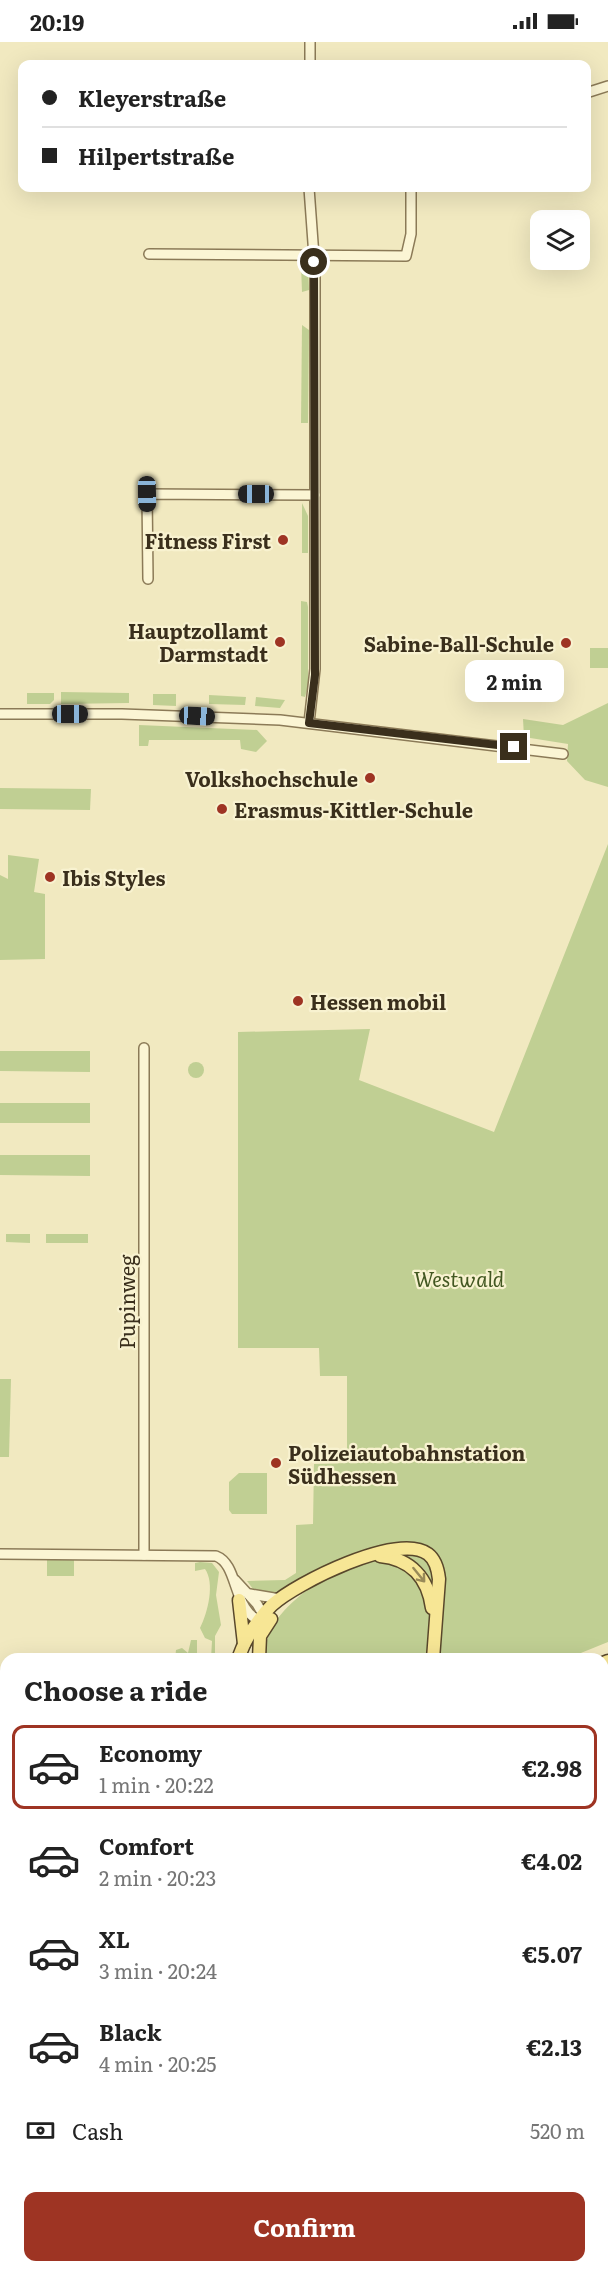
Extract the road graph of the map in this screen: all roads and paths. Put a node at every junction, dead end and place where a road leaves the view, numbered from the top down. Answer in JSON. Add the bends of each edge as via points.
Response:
{"nodes":[{"id":1,"x":310,"y":42,"type":"edge"},
{"id":2,"x":309,"y":60,"type":"edge"},
{"id":3,"x":608,"y":86,"type":"edge"},
{"id":4,"x":591,"y":91,"type":"edge"},
{"id":5,"x":309,"y":192,"type":"edge"},
{"id":6,"x":411,"y":192,"type":"edge"},
{"id":7,"x":149,"y":254,"type":"dead end"},
{"id":8,"x":313,"y":255,"type":"junction"},
{"id":9,"x":315,"y":495,"type":"junction"},
{"id":10,"x":148,"y":579,"type":"dead end"},
{"id":11,"x":0,"y":714,"type":"edge"},
{"id":12,"x":309,"y":723,"type":"junction"},
{"id":13,"x":564,"y":754,"type":"dead end"},
{"id":14,"x":144,"y":1048,"type":"dead end"},
{"id":15,"x":0,"y":1554,"type":"edge"},
{"id":16,"x":144,"y":1555,"type":"junction"},
{"id":17,"x":370,"y":1556,"type":"junction"},
{"id":18,"x":311,"y":1581,"type":"junction"},
{"id":19,"x":244,"y":1597,"type":"junction"},
{"id":20,"x":280,"y":1599,"type":"junction"},
{"id":21,"x":263,"y":1620,"type":"junction"},
{"id":22,"x":434,"y":1626,"type":"junction"},
{"id":23,"x":244,"y":1644,"type":"junction"},
{"id":24,"x":240,"y":1653,"type":"edge"},
{"id":25,"x":259,"y":1653,"type":"edge"},
{"id":26,"x":433,"y":1653,"type":"edge"}],
"edges":[{"from":1,"to":2,"type":"street"},
{"from":3,"to":4,"type":"street"},
{"from":5,"to":8,"type":"street"},
{"from":6,"to":8,"type":"street","via":[[411,234],[406,256]]},
{"from":7,"to":8,"type":"street"},
{"from":8,"to":9,"type":"street"},
{"from":9,"to":10,"type":"street","via":[[147,494]]},
{"from":9,"to":12,"type":"street","via":[[315,675]]},
{"from":11,"to":12,"type":"street","via":[[197,716]]},
{"from":12,"to":13,"type":"street"},
{"from":14,"to":16,"type":"street","name":"Pupinweg"},
{"from":15,"to":16,"type":"street"},
{"from":16,"to":19,"type":"street","via":[[216,1556],[224,1560]]},
{"from":17,"to":18,"type":"main road"},
{"from":17,"to":22,"type":"main road","one_way":true,"via":[[392,1558],[414,1568],[428,1587]]},
{"from":17,"to":22,"type":"main road","via":[[407,1548],[431,1557],[439,1579]]},
{"from":18,"to":20,"type":"main road"},
{"from":18,"to":21,"type":"main road"},
{"from":19,"to":20,"type":"street"},
{"from":19,"to":21,"type":"street","via":[[249,1614]]},
{"from":19,"to":23,"type":"main road"},
{"from":20,"to":21,"type":"main road"},
{"from":21,"to":23,"type":"main road"},
{"from":21,"to":25,"type":"main road"},
{"from":22,"to":26,"type":"main road"},
{"from":23,"to":24,"type":"main road"}]}
